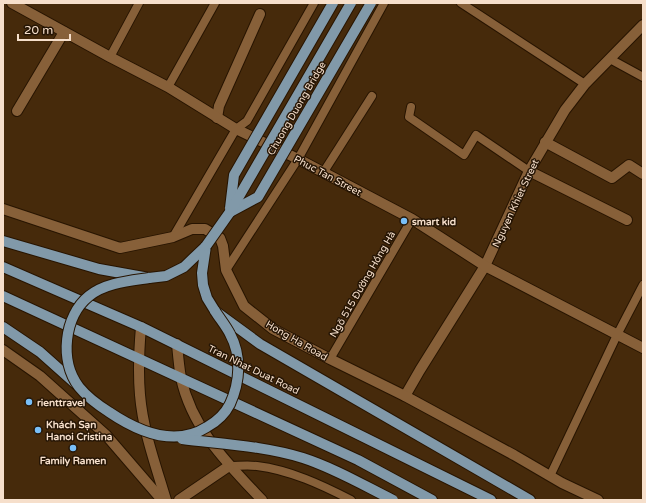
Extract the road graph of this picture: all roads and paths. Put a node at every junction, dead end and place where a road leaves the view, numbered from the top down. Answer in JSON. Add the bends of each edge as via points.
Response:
{"nodes":[{"id":1,"x":12,"y":3,"type":"edge"},
{"id":2,"x":138,"y":3,"type":"edge"},
{"id":3,"x":215,"y":3,"type":"edge"},
{"id":4,"x":314,"y":3,"type":"edge"},
{"id":5,"x":333,"y":3,"type":"edge"},
{"id":6,"x":351,"y":3,"type":"edge"},
{"id":7,"x":371,"y":3,"type":"edge"},
{"id":8,"x":384,"y":3,"type":"edge"},
{"id":9,"x":461,"y":3,"type":"edge"},
{"id":10,"x":23,"y":6,"type":"edge"},
{"id":11,"x":260,"y":14,"type":"dead end"},
{"id":12,"x":643,"y":25,"type":"edge"},
{"id":13,"x":64,"y":32,"type":"junction"},
{"id":14,"x":110,"y":57,"type":"junction"},
{"id":15,"x":610,"y":58,"type":"junction"},
{"id":16,"x":643,"y":77,"type":"edge"},
{"id":17,"x":585,"y":84,"type":"junction"},
{"id":18,"x":168,"y":87,"type":"junction"},
{"id":19,"x":372,"y":96,"type":"dead end"},
{"id":20,"x":411,"y":107,"type":"dead end"},
{"id":21,"x":17,"y":111,"type":"dead end"},
{"id":22,"x":217,"y":118,"type":"junction"},
{"id":23,"x":236,"y":129,"type":"junction"},
{"id":24,"x":545,"y":142,"type":"junction"},
{"id":25,"x":298,"y":159,"type":"junction"},
{"id":26,"x":529,"y":171,"type":"junction"},
{"id":27,"x":323,"y":173,"type":"junction"},
{"id":28,"x":643,"y":174,"type":"edge"},
{"id":29,"x":3,"y":209,"type":"edge"},
{"id":30,"x":230,"y":212,"type":"junction"},
{"id":31,"x":412,"y":220,"type":"junction"},
{"id":32,"x":627,"y":220,"type":"dead end"},
{"id":33,"x":173,"y":237,"type":"junction"},
{"id":34,"x":3,"y":241,"type":"edge"},
{"id":35,"x":206,"y":246,"type":"junction"},
{"id":36,"x":3,"y":266,"type":"edge"},
{"id":37,"x":485,"y":266,"type":"junction"},
{"id":38,"x":226,"y":270,"type":"junction"},
{"id":39,"x":149,"y":278,"type":"junction"},
{"id":40,"x":643,"y":285,"type":"edge"},
{"id":41,"x":3,"y":296,"type":"edge"},
{"id":42,"x":215,"y":311,"type":"junction"},
{"id":43,"x":3,"y":327,"type":"edge"},
{"id":44,"x":141,"y":327,"type":"junction"},
{"id":45,"x":617,"y":335,"type":"junction"},
{"id":46,"x":177,"y":344,"type":"junction"},
{"id":47,"x":643,"y":348,"type":"edge"},
{"id":48,"x":3,"y":350,"type":"edge"},
{"id":49,"x":139,"y":359,"type":"junction"},
{"id":50,"x":330,"y":359,"type":"junction"},
{"id":51,"x":181,"y":379,"type":"junction"},
{"id":52,"x":78,"y":385,"type":"junction"},
{"id":53,"x":405,"y":396,"type":"junction"},
{"id":54,"x":168,"y":437,"type":"junction"},
{"id":55,"x":229,"y":466,"type":"junction"},
{"id":56,"x":550,"y":476,"type":"junction"},
{"id":57,"x":162,"y":500,"type":"edge"},
{"id":58,"x":166,"y":500,"type":"edge"},
{"id":59,"x":179,"y":500,"type":"edge"},
{"id":60,"x":262,"y":500,"type":"edge"},
{"id":61,"x":352,"y":500,"type":"edge"},
{"id":62,"x":393,"y":500,"type":"edge"},
{"id":63,"x":432,"y":500,"type":"edge"},
{"id":64,"x":491,"y":500,"type":"edge"},
{"id":65,"x":530,"y":500,"type":"edge"},
{"id":66,"x":598,"y":500,"type":"edge"}],
"edges":[{"from":1,"to":10,"type":"street","name":"Phuc Tan Street"},
{"from":2,"to":14,"type":"lane"},
{"from":3,"to":18,"type":"lane"},
{"from":4,"to":23,"type":"lane","via":[[247,121]]},
{"from":5,"to":30,"type":"main road","name":"Chuong Duong Bridge","bridge":true,"via":[[234,175]]},
{"from":6,"to":30,"type":"main road","name":"Chuong Duong Bridge","bridge":true},
{"from":7,"to":30,"type":"main road","name":"Chuong Duong Bridge","bridge":true,"via":[[258,197]]},
{"from":8,"to":25,"type":"lane"},
{"from":9,"to":17,"type":"lane"},
{"from":10,"to":13,"type":"street","name":"Phuc Tan Street"},
{"from":11,"to":22,"type":"street","via":[[219,106]]},
{"from":12,"to":15,"type":"street","name":"Nguyen Khiet Street"},
{"from":13,"to":14,"type":"street","name":"Phuc Tan Street"},
{"from":13,"to":21,"type":"street"},
{"from":14,"to":18,"type":"street","name":"Phuc Tan Street"},
{"from":15,"to":16,"type":"lane"},
{"from":15,"to":17,"type":"street","name":"Nguyen Khiet Street"},
{"from":17,"to":24,"type":"street","name":"Nguyen Khiet Street"},
{"from":18,"to":22,"type":"street","name":"Phuc Tan Street"},
{"from":19,"to":27,"type":"lane"},
{"from":20,"to":26,"type":"lane","via":[[409,117],[464,155],[476,135]]},
{"from":22,"to":23,"type":"street","name":"Phuc Tan Street"},
{"from":23,"to":25,"type":"street","name":"Phuc Tan Street"},
{"from":23,"to":33,"type":"lane"},
{"from":24,"to":26,"type":"street","name":"Nguyen Khiet Street"},
{"from":24,"to":28,"type":"street","via":[[612,178],[629,165]]},
{"from":25,"to":27,"type":"street","name":"Phuc Tan Street"},
{"from":25,"to":38,"type":"lane"},
{"from":26,"to":32,"type":"street"},
{"from":26,"to":37,"type":"street","name":"Nguyen Khiet Street"},
{"from":27,"to":31,"type":"street","name":"Phuc Tan Street"},
{"from":29,"to":33,"type":"street","name":"Hong Ha Road","via":[[120,248]]},
{"from":30,"to":35,"type":"main road","bridge":true},
{"from":31,"to":37,"type":"street","name":"Phuc Tan Street"},
{"from":31,"to":50,"type":"lane","name":"Ngõ 515 Đường Hồng Hà"},
{"from":33,"to":38,"type":"street","name":"Hong Ha Road","via":[[192,229],[206,229],[220,238]]},
{"from":34,"to":39,"type":"main road","via":[[98,269]]},
{"from":35,"to":39,"type":"main road","via":[[184,267],[166,276]]},
{"from":35,"to":42,"type":"main road","via":[[203,285]]},
{"from":36,"to":44,"type":"main road","name":"Tran Nhat Duat Road"},
{"from":37,"to":45,"type":"street","name":"Phuc Tan Street"},
{"from":37,"to":53,"type":"street","name":"Nguyen Khiet Street"},
{"from":38,"to":50,"type":"street","name":"Hong Ha Road","via":[[244,306],[273,328]]},
{"from":39,"to":52,"type":"main road","bridge":true,"via":[[124,281],[102,289],[90,295],[77,308],[70,324],[66,347],[70,367]]},
{"from":40,"to":45,"type":"lane"},
{"from":41,"to":49,"type":"main road"},
{"from":42,"to":54,"type":"main road","bridge":true,"via":[[230,335],[236,352],[239,373],[235,393],[227,410],[214,423],[185,436]]},
{"from":42,"to":65,"type":"main road","via":[[260,344]]},
{"from":43,"to":52,"type":"main road","via":[[40,352]]},
{"from":44,"to":46,"type":"main road","name":"Tran Nhat Duat Road"},
{"from":44,"to":49,"type":"street"},
{"from":45,"to":47,"type":"street","name":"Phuc Tan Street"},
{"from":45,"to":56,"type":"lane"},
{"from":46,"to":51,"type":"street"},
{"from":46,"to":64,"type":"main road","name":"Tran Nhat Duat Road"},
{"from":48,"to":57,"type":"street","via":[[40,376],[106,435]]},
{"from":49,"to":51,"type":"main road"},
{"from":49,"to":58,"type":"street","via":[[140,396],[147,433]]},
{"from":50,"to":53,"type":"street","name":"Hong Ha Road"},
{"from":51,"to":55,"type":"street","via":[[203,431]]},
{"from":51,"to":63,"type":"main road","via":[[358,460]]},
{"from":52,"to":54,"type":"main road","bridge":true,"via":[[88,397],[122,421],[155,435]]},
{"from":53,"to":56,"type":"street","name":"Hong Ha Road"},
{"from":54,"to":62,"type":"main road","bridge":true,"via":[[274,450],[304,458]]},
{"from":55,"to":59,"type":"street"},
{"from":55,"to":60,"type":"street"},
{"from":55,"to":61,"type":"lane","via":[[258,466],[276,470],[303,478]]},
{"from":56,"to":66,"type":"street","name":"Hong Ha Road"}]}
